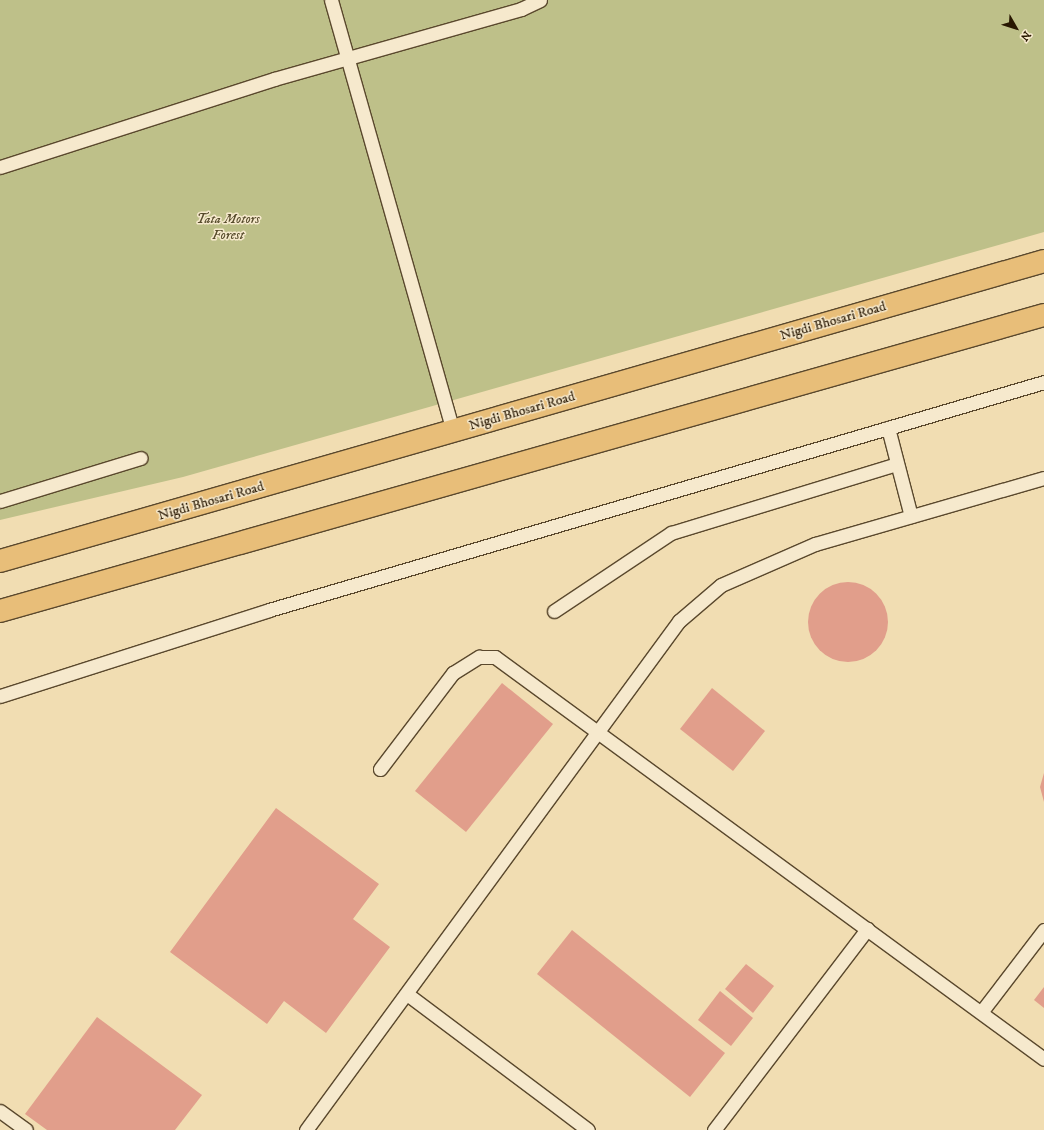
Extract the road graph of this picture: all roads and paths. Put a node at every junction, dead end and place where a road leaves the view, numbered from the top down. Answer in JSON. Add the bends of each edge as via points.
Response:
{"nodes":[{"id":1,"x":331,"y":0,"type":"edge"},
{"id":2,"x":540,"y":0,"type":"edge"},
{"id":3,"x":348,"y":59,"type":"junction"},
{"id":4,"x":0,"y":167,"type":"edge"},
{"id":5,"x":1044,"y":261,"type":"edge"},
{"id":6,"x":1044,"y":315,"type":"edge"},
{"id":7,"x":1044,"y":382,"type":"edge"},
{"id":8,"x":888,"y":428,"type":"junction"},
{"id":9,"x":453,"y":431,"type":"junction"},
{"id":10,"x":140,"y":458,"type":"dead end"},
{"id":11,"x":897,"y":464,"type":"junction"},
{"id":12,"x":1044,"y":478,"type":"edge"},
{"id":13,"x":0,"y":501,"type":"edge"},
{"id":14,"x":911,"y":516,"type":"junction"},
{"id":15,"x":0,"y":561,"type":"edge"},
{"id":16,"x":0,"y":611,"type":"edge"},
{"id":17,"x":554,"y":611,"type":"dead end"},
{"id":18,"x":0,"y":696,"type":"edge"},
{"id":19,"x":597,"y":734,"type":"junction"},
{"id":20,"x":380,"y":769,"type":"dead end"},
{"id":21,"x":867,"y":929,"type":"junction"},
{"id":22,"x":1044,"y":930,"type":"edge"},
{"id":23,"x":407,"y":994,"type":"junction"},
{"id":24,"x":982,"y":1011,"type":"junction"},
{"id":25,"x":1044,"y":1058,"type":"edge"},
{"id":26,"x":0,"y":1111,"type":"edge"},
{"id":27,"x":26,"y":1130,"type":"edge"},
{"id":28,"x":306,"y":1130,"type":"edge"},
{"id":29,"x":588,"y":1130,"type":"edge"},
{"id":30,"x":714,"y":1130,"type":"edge"}],
"edges":[{"from":1,"to":3,"type":"lane"},
{"from":2,"to":3,"type":"lane","via":[[520,10]]},
{"from":3,"to":4,"type":"lane"},
{"from":3,"to":9,"type":"lane"},
{"from":5,"to":9,"type":"main road","name":"Nigdi Bhosari Road"},
{"from":6,"to":16,"type":"main road"},
{"from":7,"to":8,"type":"lane"},
{"from":8,"to":11,"type":"lane"},
{"from":8,"to":18,"type":"lane","via":[[277,608]]},
{"from":9,"to":15,"type":"main road","name":"Nigdi Bhosari Road"},
{"from":10,"to":13,"type":"lane"},
{"from":11,"to":14,"type":"lane"},
{"from":11,"to":17,"type":"lane","via":[[671,533]]},
{"from":12,"to":14,"type":"lane"},
{"from":14,"to":19,"type":"lane","via":[[815,544],[720,585],[678,621]]},
{"from":19,"to":20,"type":"lane","via":[[506,664],[494,657],[479,657],[453,673]]},
{"from":19,"to":21,"type":"lane"},
{"from":19,"to":23,"type":"lane"},
{"from":21,"to":24,"type":"lane"},
{"from":21,"to":30,"type":"lane"},
{"from":22,"to":24,"type":"lane"},
{"from":23,"to":28,"type":"lane"},
{"from":23,"to":29,"type":"lane"},
{"from":24,"to":25,"type":"lane"},
{"from":26,"to":27,"type":"lane"}]}
